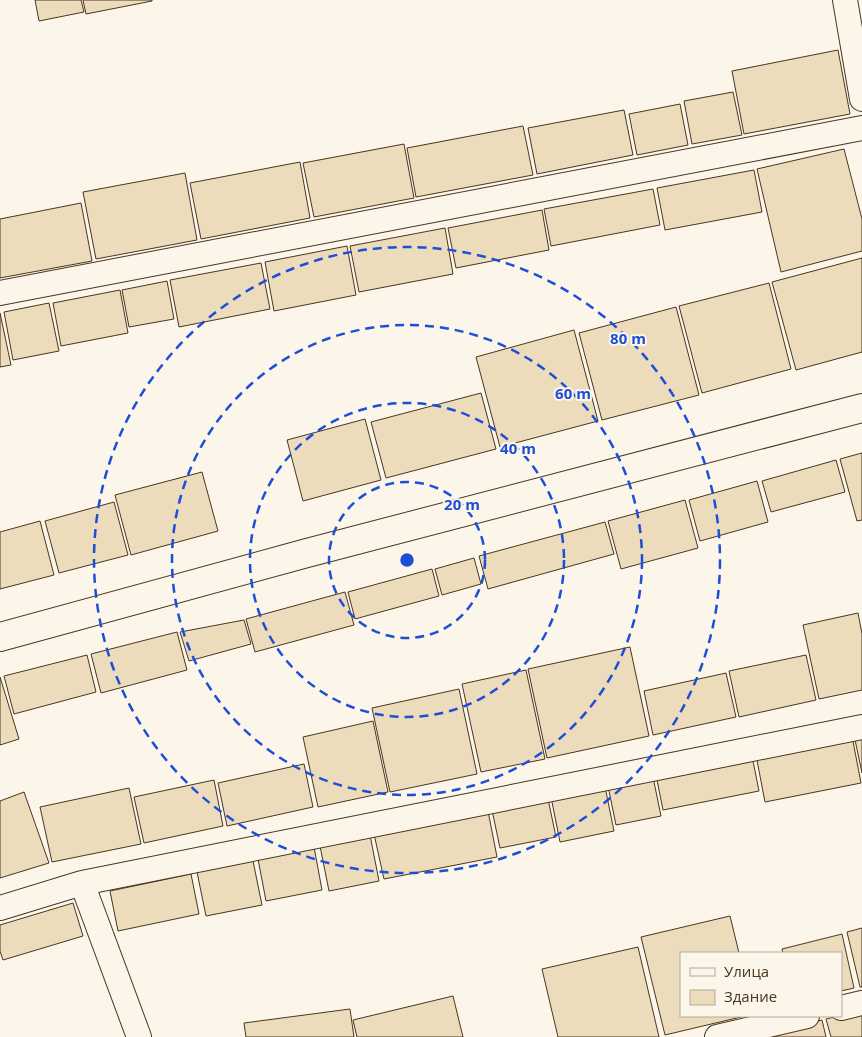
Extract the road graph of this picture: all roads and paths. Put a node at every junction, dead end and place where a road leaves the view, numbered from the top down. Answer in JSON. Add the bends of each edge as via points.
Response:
{"nodes":[{"id":1,"x":845,"y":0,"type":"edge"},
{"id":2,"x":862,"y":99,"type":"edge"},
{"id":3,"x":862,"y":128,"type":"edge"},
{"id":4,"x":0,"y":293,"type":"edge"},
{"id":5,"x":862,"y":408,"type":"edge"},
{"id":6,"x":0,"y":637,"type":"edge"},
{"id":7,"x":862,"y":727,"type":"edge"},
{"id":8,"x":82,"y":883,"type":"junction"},
{"id":9,"x":0,"y":908,"type":"edge"},
{"id":10,"x":862,"y":1002,"type":"edge"},
{"id":11,"x":842,"y":1008,"type":"edge"},
{"id":12,"x":802,"y":1017,"type":"edge"},
{"id":13,"x":139,"y":1037,"type":"edge"},
{"id":14,"x":717,"y":1037,"type":"edge"}],
"edges":[{"from":1,"to":2,"type":"street"},
{"from":3,"to":4,"type":"street"},
{"from":5,"to":6,"type":"main road"},
{"from":7,"to":8,"type":"street"},
{"from":8,"to":9,"type":"street"},
{"from":8,"to":13,"type":"street"},
{"from":10,"to":11,"type":"street"},
{"from":12,"to":14,"type":"street"}]}
